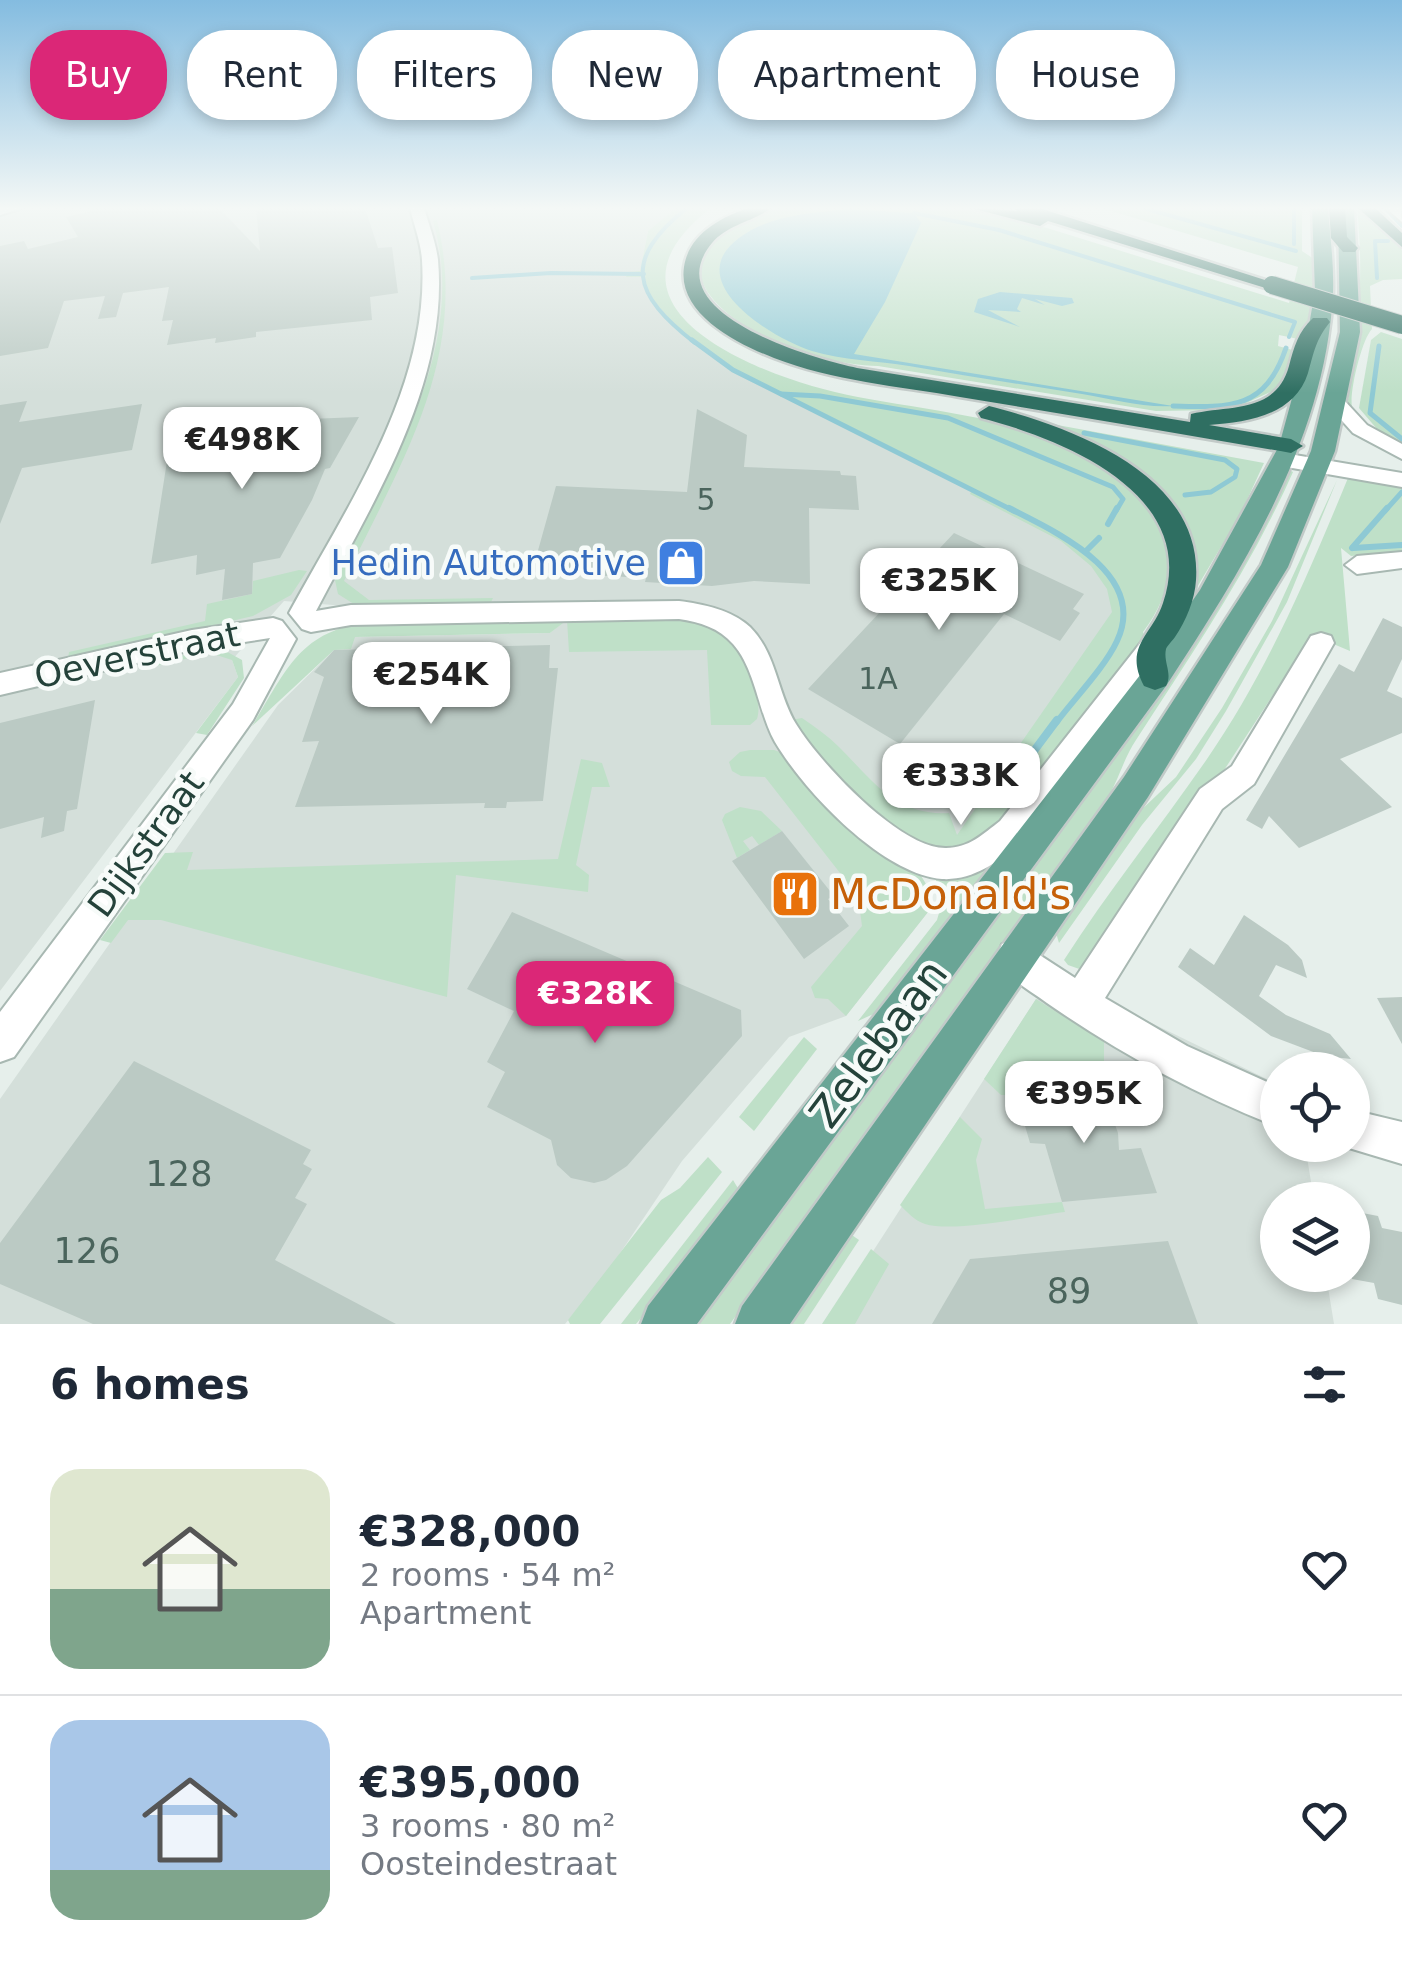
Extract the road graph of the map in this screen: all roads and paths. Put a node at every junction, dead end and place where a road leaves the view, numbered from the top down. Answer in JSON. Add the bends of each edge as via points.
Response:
{"nodes":[{"id":1,"x":433,"y":270,"type":"edge"},
{"id":2,"x":674,"y":270,"type":"edge"},
{"id":3,"x":692,"y":270,"type":"edge"},
{"id":4,"x":1245,"y":270,"type":"edge"},
{"id":5,"x":1251,"y":270,"type":"edge"},
{"id":6,"x":1323,"y":270,"type":"edge"},
{"id":7,"x":1349,"y":270,"type":"edge"},
{"id":8,"x":1273,"y":277,"type":"junction"},
{"id":9,"x":1402,"y":308,"type":"edge"},
{"id":10,"x":1320,"y":322,"type":"junction"},
{"id":11,"x":1402,"y":325,"type":"edge"},
{"id":12,"x":792,"y":370,"type":"junction"},
{"id":13,"x":849,"y":372,"type":"junction"},
{"id":14,"x":1336,"y":403,"type":"junction"},
{"id":15,"x":1287,"y":453,"type":"junction"},
{"id":16,"x":1402,"y":454,"type":"edge"},
{"id":17,"x":1320,"y":459,"type":"junction"},
{"id":18,"x":1402,"y":465,"type":"edge"},
{"id":19,"x":1402,"y":480,"type":"edge"},
{"id":20,"x":1402,"y":560,"type":"edge"},
{"id":21,"x":1357,"y":566,"type":"dead end"},
{"id":22,"x":292,"y":625,"type":"junction"},
{"id":23,"x":1320,"y":643,"type":"dead end"},
{"id":24,"x":1154,"y":663,"type":"junction"},
{"id":25,"x":0,"y":684,"type":"edge"},
{"id":26,"x":1016,"y":957,"type":"junction"},
{"id":27,"x":1079,"y":1005,"type":"junction"},
{"id":28,"x":0,"y":1043,"type":"edge"},
{"id":29,"x":1260,"y":1100,"type":"edge"},
{"id":30,"x":1370,"y":1135,"type":"edge"},
{"id":31,"x":1402,"y":1143,"type":"edge"},
{"id":32,"x":666,"y":1324,"type":"edge"},
{"id":33,"x":760,"y":1324,"type":"edge"}],
"edges":[{"from":1,"to":22,"type":"street","name":"Dijkstraat","via":[[416,378],[392,437]]},
{"from":2,"to":12,"type":"highway","via":[[685,304],[717,333]]},
{"from":3,"to":13,"type":"highway","via":[[700,299],[725,324],[760,345]]},
{"from":4,"to":8,"type":"highway"},
{"from":5,"to":8,"type":"highway"},
{"from":6,"to":10,"type":"main road","name":"Zelebaan"},
{"from":7,"to":14,"type":"main road","name":"Zelebaan","via":[[1350,332]]},
{"from":8,"to":9,"type":"highway"},
{"from":8,"to":11,"type":"highway","bridge":true},
{"from":10,"to":13,"type":"highway","via":[[1307,333],[1288,391],[1268,406],[1214,418],[1146,416]]},
{"from":10,"to":15,"type":"main road","name":"Zelebaan"},
{"from":12,"to":15,"type":"highway"},
{"from":12,"to":24,"type":"highway","via":[[847,388],[1010,418],[1113,463],[1156,504],[1182,554],[1178,602]]},
{"from":13,"to":15,"type":"highway"},
{"from":14,"to":16,"type":"street","via":[[1360,429]]},
{"from":14,"to":17,"type":"main road","name":"Zelebaan"},
{"from":15,"to":17,"type":"street"},
{"from":15,"to":24,"type":"main road","name":"Zelebaan","via":[[1210,596]]},
{"from":17,"to":18,"type":"street"},
{"from":17,"to":19,"type":"street"},
{"from":17,"to":26,"type":"main road","name":"Zelebaan","via":[[1274,567],[1221,656]]},
{"from":20,"to":21,"type":"street"},
{"from":22,"to":24,"type":"street","name":"Oeverstraat","via":[[351,614],[679,610],[716,618],[744,637],[783,730],[801,754],[884,842],[924,860],[954,863],[983,855],[1011,831]]},
{"from":22,"to":25,"type":"street","name":"Oeverstraat","via":[[192,640]]},
{"from":22,"to":28,"type":"street","name":"Dijkstraat","via":[[243,712]]},
{"from":23,"to":27,"type":"street","via":[[1243,775],[1212,799]]},
{"from":24,"to":32,"type":"main road","name":"Zelebaan"},
{"from":26,"to":27,"type":"street"},
{"from":26,"to":33,"type":"main road","name":"Zelebaan"},
{"from":27,"to":29,"type":"street","via":[[1209,1082]]},
{"from":30,"to":31,"type":"street"}]}
